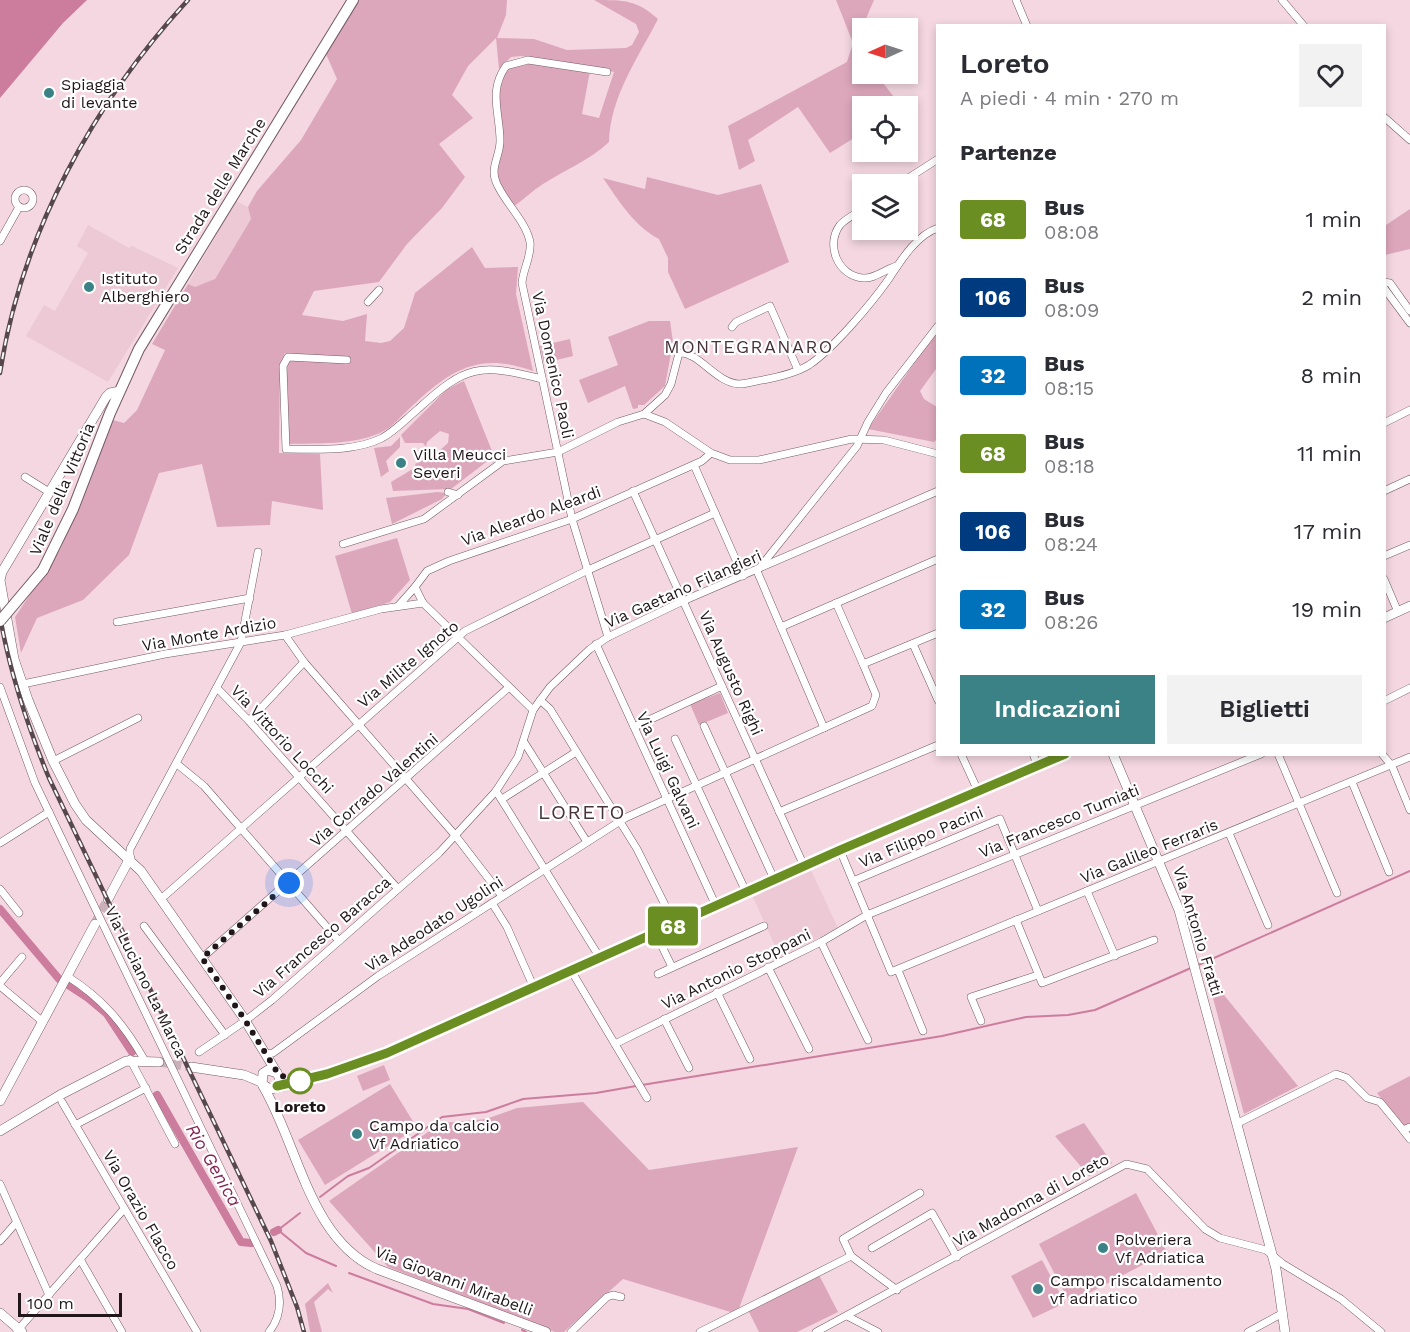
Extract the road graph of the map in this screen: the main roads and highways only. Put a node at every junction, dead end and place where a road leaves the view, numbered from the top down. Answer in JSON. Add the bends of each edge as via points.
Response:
{"nodes":[{"id":1,"x":353,"y":0,"type":"edge"},
{"id":2,"x":120,"y":391,"type":"joint"},
{"id":3,"x":0,"y":621,"type":"edge"}],
"edges":[{"from":1,"to":2,"type":"main road","name":"Strada delle Marche","via":[[156,318]]},
{"from":2,"to":3,"type":"main road","name":"Viale della Vittoria","bridge":true,"via":[[73,509],[43,570]]}]}
